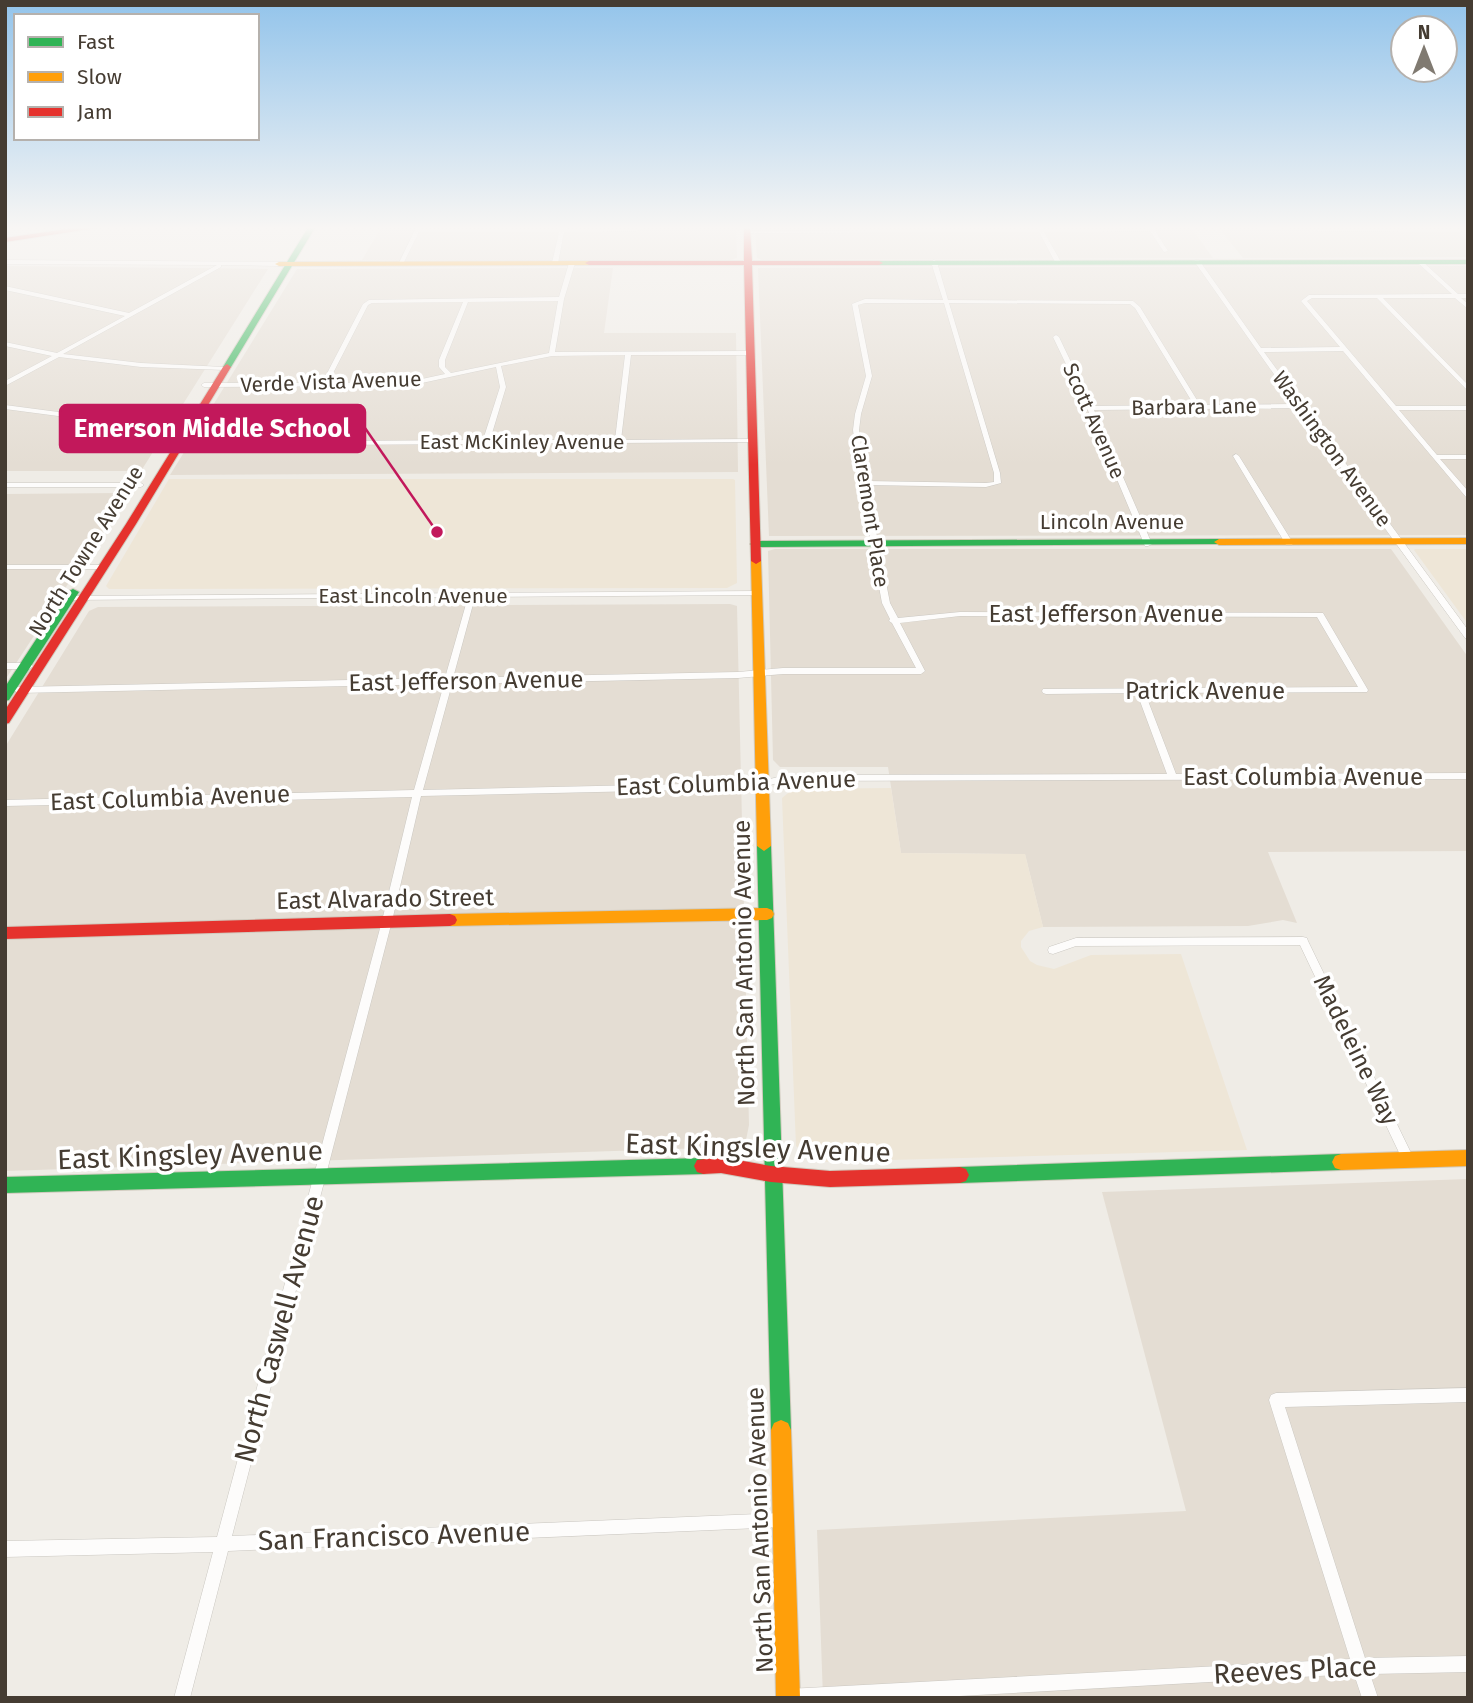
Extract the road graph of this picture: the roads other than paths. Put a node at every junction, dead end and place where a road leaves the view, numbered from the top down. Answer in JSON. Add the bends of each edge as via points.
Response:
{"nodes":[{"id":1,"x":86,"y":305,"type":"edge"},
{"id":2,"x":147,"y":305,"type":"edge"},
{"id":3,"x":258,"y":305,"type":"edge"},
{"id":4,"x":365,"y":305,"type":"edge"},
{"id":5,"x":464,"y":305,"type":"edge"},
{"id":6,"x":560,"y":305,"type":"edge"},
{"id":7,"x":748,"y":305,"type":"edge"},
{"id":8,"x":855,"y":305,"type":"edge"},
{"id":9,"x":945,"y":305,"type":"edge"},
{"id":10,"x":1135,"y":305,"type":"edge"},
{"id":11,"x":1228,"y":305,"type":"edge"},
{"id":12,"x":1308,"y":305,"type":"edge"},
{"id":13,"x":1387,"y":305,"type":"edge"},
{"id":14,"x":130,"y":315,"type":"junction"},
{"id":15,"x":1056,"y":337,"type":"dead end"},
{"id":16,"x":5,"y":344,"type":"edge"},
{"id":17,"x":1343,"y":349,"type":"junction"},
{"id":18,"x":1260,"y":350,"type":"junction"},
{"id":19,"x":749,"y":353,"type":"junction"},
{"id":20,"x":552,"y":354,"type":"junction"},
{"id":21,"x":628,"y":354,"type":"junction"},
{"id":22,"x":56,"y":356,"type":"junction"},
{"id":23,"x":498,"y":365,"type":"junction"},
{"id":24,"x":219,"y":369,"type":"junction"},
{"id":25,"x":450,"y":376,"type":"junction"},
{"id":26,"x":5,"y":384,"type":"edge"},
{"id":27,"x":209,"y":385,"type":"junction"},
{"id":28,"x":324,"y":385,"type":"junction"},
{"id":29,"x":1468,"y":389,"type":"edge"},
{"id":30,"x":1299,"y":405,"type":"junction"},
{"id":31,"x":5,"y":407,"type":"edge"},
{"id":32,"x":1198,"y":407,"type":"junction"},
{"id":33,"x":1090,"y":408,"type":"junction"},
{"id":34,"x":1392,"y":408,"type":"junction"},
{"id":35,"x":1468,"y":408,"type":"edge"},
{"id":36,"x":189,"y":419,"type":"junction"},
{"id":37,"x":618,"y":441,"type":"junction"},
{"id":38,"x":752,"y":441,"type":"junction"},
{"id":39,"x":486,"y":442,"type":"junction"},
{"id":40,"x":173,"y":444,"type":"junction"},
{"id":41,"x":1236,"y":456,"type":"dead end"},
{"id":42,"x":1434,"y":457,"type":"junction"},
{"id":43,"x":1468,"y":457,"type":"edge"},
{"id":44,"x":863,"y":483,"type":"junction"},
{"id":45,"x":5,"y":485,"type":"edge"},
{"id":46,"x":141,"y":485,"type":"junction"},
{"id":47,"x":1468,"y":496,"type":"edge"},
{"id":48,"x":1398,"y":540,"type":"junction"},
{"id":49,"x":1468,"y":541,"type":"edge"},
{"id":50,"x":875,"y":543,"type":"junction"},
{"id":51,"x":1289,"y":543,"type":"junction"},
{"id":52,"x":755,"y":544,"type":"junction"},
{"id":53,"x":1148,"y":544,"type":"junction"},
{"id":54,"x":96,"y":567,"type":"junction"},
{"id":55,"x":5,"y":568,"type":"edge"},
{"id":56,"x":757,"y":593,"type":"junction"},
{"id":57,"x":472,"y":596,"type":"junction"},
{"id":58,"x":75,"y":598,"type":"junction"},
{"id":59,"x":893,"y":621,"type":"junction"},
{"id":60,"x":1468,"y":636,"type":"edge"},
{"id":61,"x":5,"y":666,"type":"edge"},
{"id":62,"x":32,"y":666,"type":"junction"},
{"id":63,"x":921,"y":671,"type":"joint"},
{"id":64,"x":760,"y":673,"type":"junction"},
{"id":65,"x":447,"y":681,"type":"junction"},
{"id":66,"x":1364,"y":690,"type":"joint"},
{"id":67,"x":1046,"y":691,"type":"dead end"},
{"id":68,"x":1140,"y":691,"type":"junction"},
{"id":69,"x":13,"y":692,"type":"edge"},
{"id":70,"x":5,"y":720,"type":"edge"},
{"id":71,"x":1468,"y":776,"type":"edge"},
{"id":72,"x":1172,"y":778,"type":"junction"},
{"id":73,"x":762,"y":784,"type":"junction"},
{"id":74,"x":418,"y":792,"type":"junction"},
{"id":75,"x":5,"y":803,"type":"edge"},
{"id":76,"x":767,"y":914,"type":"junction"},
{"id":77,"x":387,"y":921,"type":"junction"},
{"id":78,"x":5,"y":933,"type":"edge"},
{"id":79,"x":1053,"y":950,"type":"dead end"},
{"id":80,"x":1468,"y":1158,"type":"edge"},
{"id":81,"x":1408,"y":1159,"type":"junction"},
{"id":82,"x":771,"y":1174,"type":"junction"},
{"id":83,"x":319,"y":1175,"type":"junction"},
{"id":84,"x":5,"y":1185,"type":"edge"},
{"id":85,"x":1468,"y":1395,"type":"edge"},
{"id":86,"x":782,"y":1520,"type":"junction"},
{"id":87,"x":223,"y":1544,"type":"junction"},
{"id":88,"x":5,"y":1549,"type":"edge"},
{"id":89,"x":1468,"y":1664,"type":"edge"},
{"id":90,"x":1359,"y":1666,"type":"junction"},
{"id":91,"x":182,"y":1698,"type":"edge"},
{"id":92,"x":788,"y":1698,"type":"edge"},
{"id":93,"x":1370,"y":1698,"type":"edge"}],
"edges":[{"from":1,"to":14,"type":"street"},
{"from":2,"to":14,"type":"street"},
{"from":3,"to":24,"type":"main road","name":"North Towne Avenue"},
{"from":4,"to":28,"type":"street"},
{"from":5,"to":25,"type":"street","via":[[442,360]]},
{"from":6,"to":20,"type":"street"},
{"from":7,"to":19,"type":"main road","name":"North San Antonio Avenue"},
{"from":8,"to":44,"type":"street","name":"Claremont Place","via":[[869,376],[856,430]]},
{"from":9,"to":44,"type":"street","via":[[998,483]]},
{"from":10,"to":32,"type":"street"},
{"from":11,"to":18,"type":"street","name":"Washington Avenue"},
{"from":12,"to":17,"type":"street"},
{"from":13,"to":29,"type":"street"},
{"from":14,"to":22,"type":"street"},
{"from":15,"to":33,"type":"street","name":"Scott Avenue"},
{"from":16,"to":22,"type":"street"},
{"from":17,"to":18,"type":"street"},
{"from":17,"to":34,"type":"street"},
{"from":18,"to":30,"type":"street","name":"Washington Avenue"},
{"from":19,"to":21,"type":"street","name":"Verde Vista Avenue"},
{"from":19,"to":38,"type":"main road","name":"North San Antonio Avenue"},
{"from":20,"to":21,"type":"street","name":"Verde Vista Avenue"},
{"from":20,"to":23,"type":"street","name":"Verde Vista Avenue"},
{"from":21,"to":37,"type":"street"},
{"from":22,"to":24,"type":"street"},
{"from":22,"to":26,"type":"street"},
{"from":23,"to":25,"type":"street","name":"Verde Vista Avenue"},
{"from":23,"to":39,"type":"street","via":[[503,387]]},
{"from":24,"to":27,"type":"main road","name":"North Towne Avenue"},
{"from":25,"to":28,"type":"street","name":"Verde Vista Avenue","via":[[408,384]]},
{"from":27,"to":28,"type":"street","name":"Verde Vista Avenue"},
{"from":27,"to":36,"type":"main road","name":"North Towne Avenue"},
{"from":30,"to":32,"type":"street","name":"Barbara Lane"},
{"from":30,"to":48,"type":"street","name":"Washington Avenue"},
{"from":31,"to":36,"type":"street","via":[[81,417]]},
{"from":32,"to":33,"type":"street","name":"Barbara Lane"},
{"from":33,"to":53,"type":"street","name":"Scott Avenue"},
{"from":34,"to":35,"type":"street"},
{"from":34,"to":42,"type":"street"},
{"from":36,"to":40,"type":"main road","name":"North Towne Avenue"},
{"from":37,"to":38,"type":"street","name":"East McKinley Avenue"},
{"from":37,"to":39,"type":"street","name":"East McKinley Avenue"},
{"from":38,"to":52,"type":"main road","name":"North San Antonio Avenue"},
{"from":39,"to":40,"type":"street","name":"East McKinley Avenue"},
{"from":40,"to":46,"type":"main road","name":"North Towne Avenue"},
{"from":40,"to":54,"type":"main road","name":"North Towne Avenue"},
{"from":41,"to":51,"type":"street"},
{"from":42,"to":43,"type":"street"},
{"from":42,"to":47,"type":"street"},
{"from":44,"to":50,"type":"street","name":"Claremont Place"},
{"from":45,"to":46,"type":"street"},
{"from":46,"to":54,"type":"main road","name":"North Towne Avenue"},
{"from":48,"to":49,"type":"main road","name":"Lincoln Avenue"},
{"from":48,"to":51,"type":"main road","name":"Lincoln Avenue"},
{"from":48,"to":60,"type":"street","name":"Washington Avenue"},
{"from":50,"to":52,"type":"main road","name":"Lincoln Avenue"},
{"from":50,"to":53,"type":"main road","name":"Lincoln Avenue"},
{"from":50,"to":59,"type":"street","name":"Claremont Place"},
{"from":51,"to":53,"type":"main road","name":"Lincoln Avenue"},
{"from":52,"to":56,"type":"main road","name":"North San Antonio Avenue"},
{"from":54,"to":55,"type":"street"},
{"from":54,"to":58,"type":"main road","name":"North Towne Avenue"},
{"from":56,"to":57,"type":"street","name":"East Lincoln Avenue"},
{"from":56,"to":64,"type":"main road","name":"North San Antonio Avenue"},
{"from":57,"to":58,"type":"street","name":"East Lincoln Avenue"},
{"from":57,"to":65,"type":"street","name":"North Caswell Avenue"},
{"from":58,"to":62,"type":"main road","name":"North Towne Avenue"},
{"from":59,"to":63,"type":"street","name":"Claremont Place"},
{"from":59,"to":66,"type":"street","name":"East Jefferson Avenue","via":[[960,614],[1320,615]]},
{"from":61,"to":62,"type":"street"},
{"from":62,"to":69,"type":"main road","name":"North Towne Avenue"},
{"from":63,"to":64,"type":"street","name":"East Jefferson Avenue"},
{"from":64,"to":65,"type":"street","name":"East Jefferson Avenue"},
{"from":64,"to":73,"type":"main road","name":"North San Antonio Avenue"},
{"from":65,"to":69,"type":"street","name":"East Jefferson Avenue"},
{"from":65,"to":74,"type":"street","name":"North Caswell Avenue"},
{"from":66,"to":68,"type":"street","name":"Patrick Avenue"},
{"from":67,"to":68,"type":"street","name":"Patrick Avenue"},
{"from":68,"to":72,"type":"street"},
{"from":69,"to":70,"type":"main road","name":"North Towne Avenue"},
{"from":71,"to":72,"type":"street","name":"East Columbia Avenue"},
{"from":72,"to":73,"type":"street","name":"East Columbia Avenue","via":[[786,778]]},
{"from":73,"to":74,"type":"street","name":"East Columbia Avenue"},
{"from":73,"to":76,"type":"main road","name":"North San Antonio Avenue"},
{"from":74,"to":75,"type":"street","name":"East Columbia Avenue"},
{"from":74,"to":77,"type":"street","name":"North Caswell Avenue"},
{"from":76,"to":77,"type":"main road","name":"East Alvarado Street"},
{"from":76,"to":82,"type":"main road","name":"North San Antonio Avenue"},
{"from":77,"to":78,"type":"main road","name":"East Alvarado Street"},
{"from":77,"to":83,"type":"street","name":"North Caswell Avenue"},
{"from":79,"to":81,"type":"street","name":"Madeleine Way","via":[[1076,942],[1303,941]]},
{"from":80,"to":81,"type":"main road","name":"East Kingsley Avenue"},
{"from":81,"to":82,"type":"main road","name":"East Kingsley Avenue","via":[[830,1178]]},
{"from":82,"to":83,"type":"main road","name":"East Kingsley Avenue","via":[[721,1165]]},
{"from":82,"to":86,"type":"main road","name":"North San Antonio Avenue"},
{"from":83,"to":84,"type":"main road","name":"East Kingsley Avenue"},
{"from":83,"to":87,"type":"street","name":"North Caswell Avenue"},
{"from":85,"to":90,"type":"street","via":[[1276,1400]]},
{"from":86,"to":87,"type":"street","name":"San Francisco Avenue"},
{"from":86,"to":92,"type":"main road","name":"North San Antonio Avenue"},
{"from":87,"to":88,"type":"street","name":"San Francisco Avenue"},
{"from":87,"to":91,"type":"street","name":"North Caswell Avenue"},
{"from":89,"to":90,"type":"street","name":"Reeves Place"},
{"from":90,"to":92,"type":"street","name":"Reeves Place"},
{"from":90,"to":93,"type":"street"}]}
